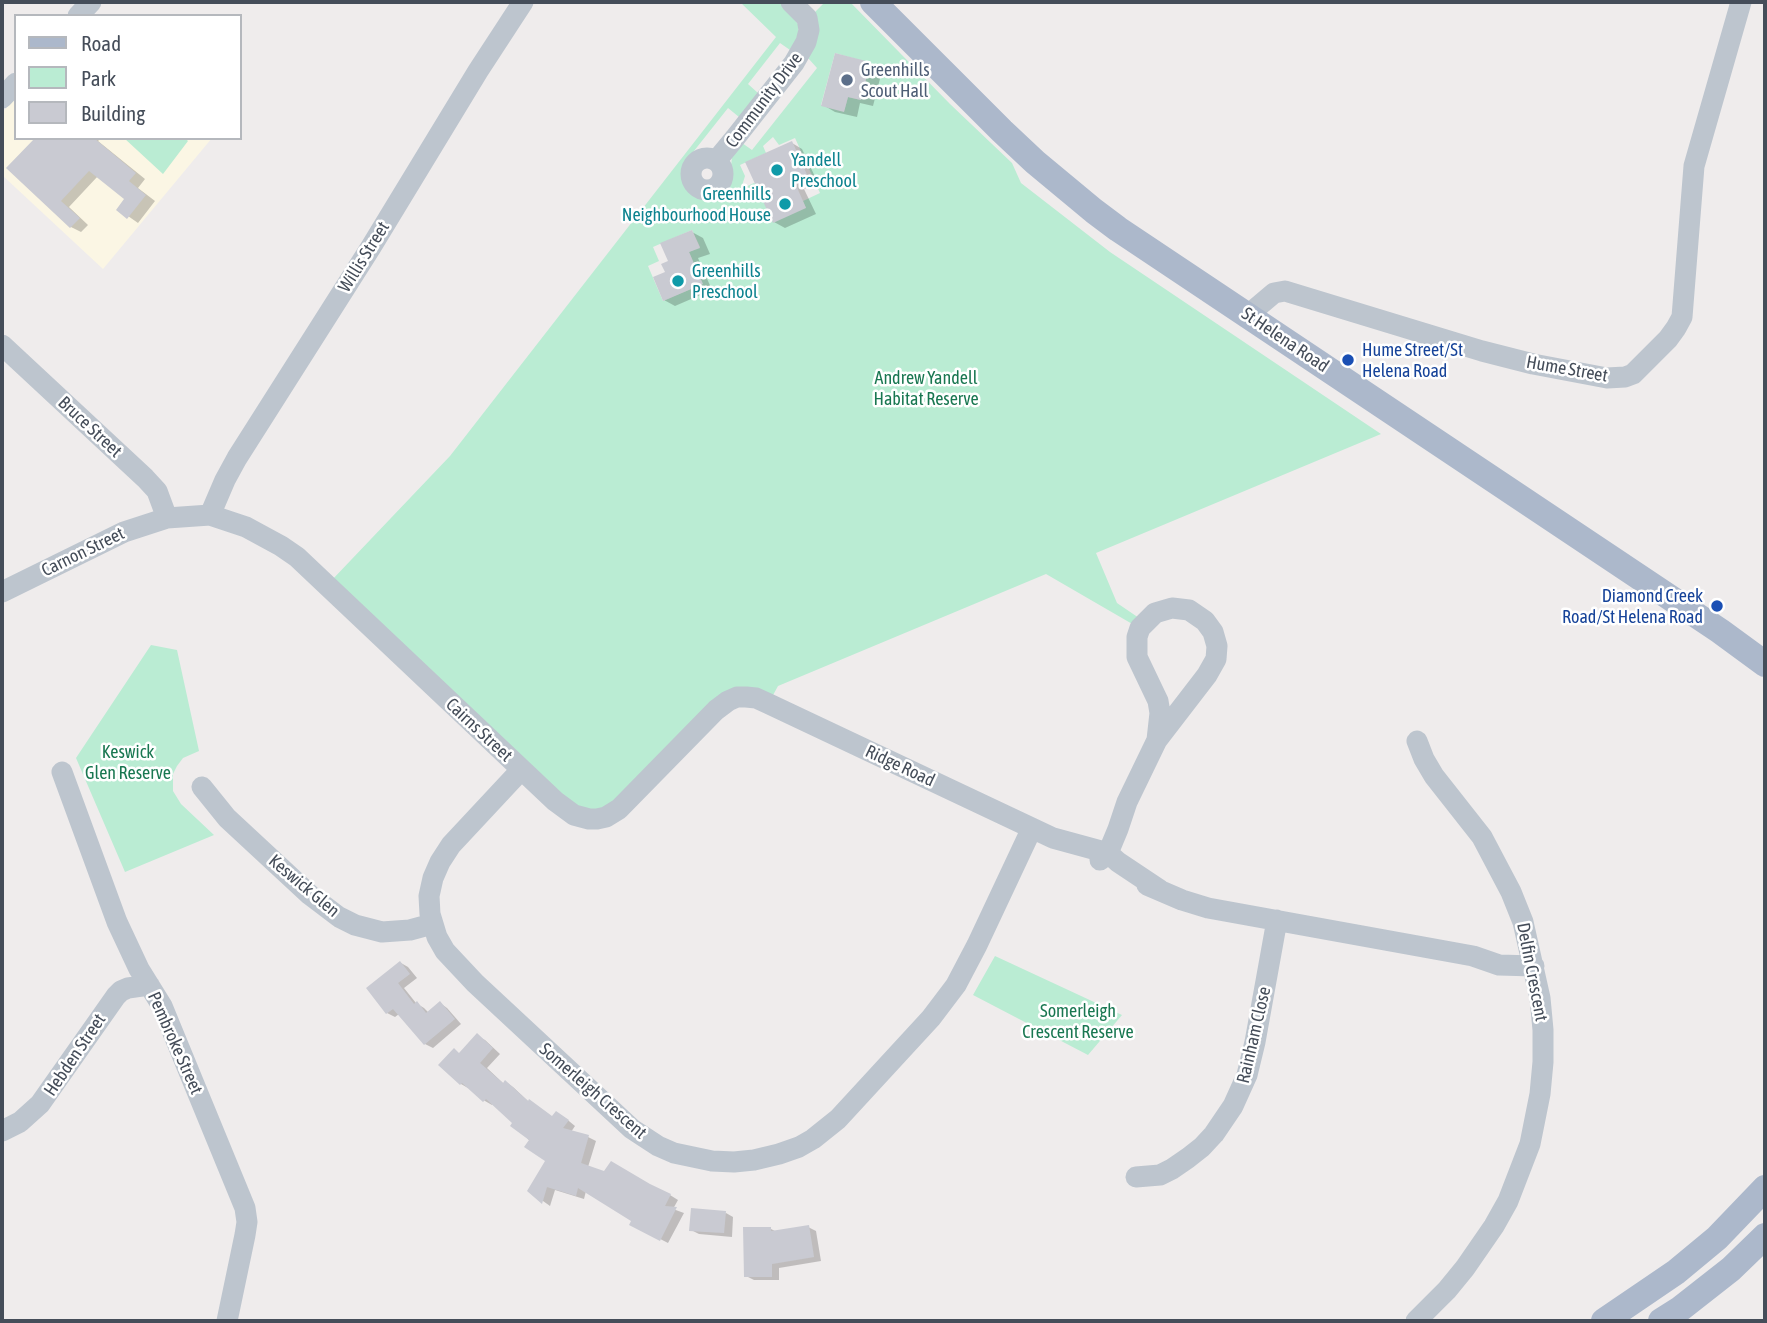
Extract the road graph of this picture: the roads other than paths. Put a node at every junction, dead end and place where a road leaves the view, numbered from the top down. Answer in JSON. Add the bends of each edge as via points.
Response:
{"nodes":[{"id":1,"x":523,"y":2,"type":"edge"},
{"id":2,"x":791,"y":2,"type":"edge"},
{"id":3,"x":873,"y":2,"type":"edge"},
{"id":4,"x":1741,"y":2,"type":"edge"},
{"id":5,"x":14,"y":85,"type":"edge"},
{"id":6,"x":2,"y":98,"type":"edge"},
{"id":7,"x":716,"y":161,"type":"dead end"},
{"id":8,"x":1248,"y":315,"type":"junction"},
{"id":9,"x":2,"y":345,"type":"edge"},
{"id":10,"x":210,"y":515,"type":"junction"},
{"id":11,"x":167,"y":517,"type":"junction"},
{"id":12,"x":2,"y":592,"type":"edge"},
{"id":13,"x":1765,"y":665,"type":"edge"},
{"id":14,"x":746,"y":696,"type":"joint"},
{"id":15,"x":1157,"y":740,"type":"junction"},
{"id":16,"x":1417,"y":741,"type":"dead end"},
{"id":17,"x":521,"y":770,"type":"junction"},
{"id":18,"x":62,"y":772,"type":"dead end"},
{"id":19,"x":202,"y":787,"type":"dead end"},
{"id":20,"x":1032,"y":828,"type":"junction"},
{"id":21,"x":1102,"y":854,"type":"junction"},
{"id":22,"x":1277,"y":920,"type":"junction"},
{"id":23,"x":432,"y":925,"type":"junction"},
{"id":24,"x":1532,"y":958,"type":"junction"},
{"id":25,"x":149,"y":985,"type":"junction"},
{"id":26,"x":2,"y":1131,"type":"edge"},
{"id":27,"x":1136,"y":1177,"type":"dead end"},
{"id":28,"x":1765,"y":1188,"type":"edge"},
{"id":29,"x":1765,"y":1236,"type":"edge"},
{"id":30,"x":227,"y":1321,"type":"edge"},
{"id":31,"x":1416,"y":1321,"type":"edge"},
{"id":32,"x":1604,"y":1321,"type":"edge"},
{"id":33,"x":1661,"y":1321,"type":"edge"}],
"edges":[{"from":1,"to":10,"type":"street","name":"Willis Street","via":[[237,458]]},
{"from":2,"to":7,"type":"street","name":"Community Drive","via":[[807,18],[806,42]]},
{"from":3,"to":8,"type":"main road","name":"St Helena Road","via":[[1002,131],[1079,200]]},
{"from":4,"to":8,"type":"street","name":"Hume Street","via":[[1694,166],[1682,317],[1668,339],[1633,374],[1607,378],[1533,364],[1285,291],[1274,293]]},
{"from":5,"to":6,"type":"street"},
{"from":8,"to":13,"type":"main road","name":"St Helena Road"},
{"from":9,"to":11,"type":"street","name":"Bruce Street","via":[[151,484]]},
{"from":10,"to":11,"type":"street"},
{"from":10,"to":17,"type":"street","name":"Cairns Street","via":[[246,527],[297,557]]},
{"from":11,"to":12,"type":"street","name":"Carnon Street","via":[[124,532]]},
{"from":14,"to":17,"type":"street","name":"Cairns Street","via":[[727,701],[626,803],[606,817],[574,816]]},
{"from":14,"to":20,"type":"street","name":"Ridge Road"},
{"from":15,"to":15,"type":"street","via":[[1158,701],[1137,657],[1137,637],[1155,613],[1189,610],[1213,632],[1216,659]]},
{"from":15,"to":21,"type":"street","via":[[1118,829]]},
{"from":16,"to":24,"type":"street","name":"Delfin Crescent","via":[[1424,760],[1498,865],[1524,922]]},
{"from":17,"to":23,"type":"street","name":"Somerleigh Crescent","via":[[450,845],[440,862],[429,896]]},
{"from":18,"to":25,"type":"street","name":"Pembroke Street","via":[[117,922]]},
{"from":19,"to":23,"type":"street","name":"Keswick Glen","via":[[236,827],[340,917],[382,932]]},
{"from":20,"to":21,"type":"street","name":"Ridge Road","via":[[1076,853]]},
{"from":20,"to":23,"type":"street","name":"Somerleigh Crescent","via":[[972,955],[931,1018],[826,1130],[799,1147],[754,1160],[689,1157],[632,1129],[457,965],[444,951]]},
{"from":21,"to":22,"type":"street","name":"Ridge Road","via":[[1114,872],[1182,900]]},
{"from":22,"to":24,"type":"street","name":"Ridge Road","via":[[1473,956]]},
{"from":22,"to":27,"type":"street","name":"Rainham Close","via":[[1255,1042],[1233,1106],[1214,1134],[1188,1158],[1160,1175]]},
{"from":24,"to":31,"type":"street","name":"Delfin Crescent","via":[[1540,998],[1543,1062],[1530,1144],[1508,1200],[1482,1246]]},
{"from":25,"to":26,"type":"street","name":"Hebden Street","via":[[121,991],[40,1104]]},
{"from":25,"to":30,"type":"street","name":"Pembroke Street","via":[[245,1208],[245,1235]]},
{"from":28,"to":32,"type":"main road","via":[[1676,1272]]},
{"from":29,"to":33,"type":"main road","via":[[1731,1269]]}]}
